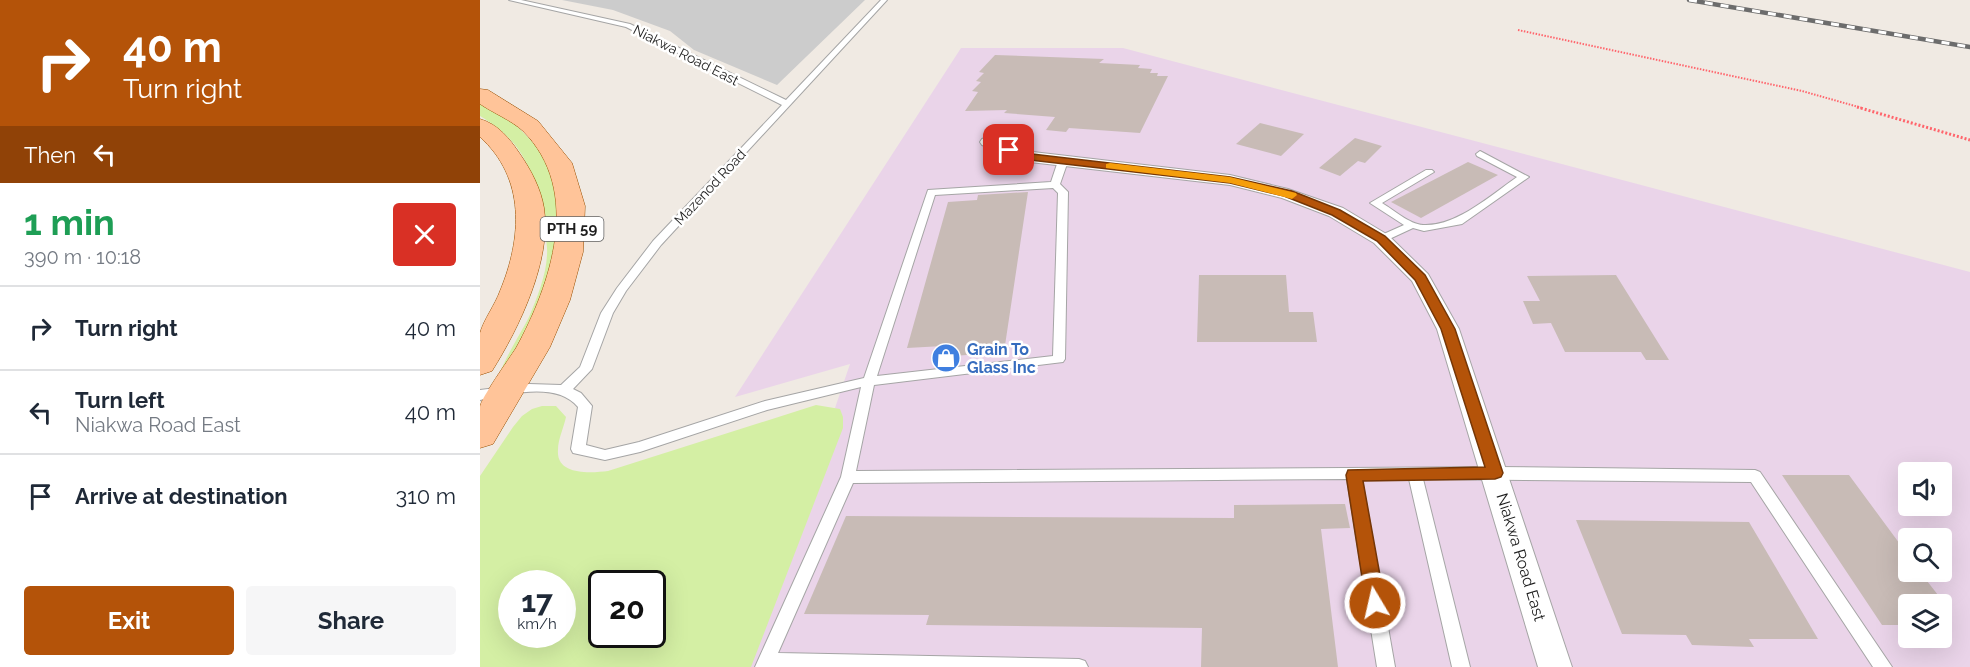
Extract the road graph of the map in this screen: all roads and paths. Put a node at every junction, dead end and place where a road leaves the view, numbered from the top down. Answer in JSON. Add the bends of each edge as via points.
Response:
{"nodes":[{"id":1,"x":512,"y":0,"type":"edge"},
{"id":2,"x":884,"y":0,"type":"edge"},
{"id":3,"x":1518,"y":30,"type":"dead end"},
{"id":4,"x":480,"y":95,"type":"edge"},
{"id":5,"x":787,"y":104,"type":"junction"},
{"id":6,"x":480,"y":126,"type":"edge"},
{"id":7,"x":1970,"y":140,"type":"edge"},
{"id":8,"x":988,"y":142,"type":"dead end"},
{"id":9,"x":1480,"y":154,"type":"dead end"},
{"id":10,"x":1063,"y":161,"type":"junction"},
{"id":11,"x":1429,"y":172,"type":"dead end"},
{"id":12,"x":1055,"y":185,"type":"junction"},
{"id":13,"x":1412,"y":225,"type":"junction"},
{"id":14,"x":1381,"y":239,"type":"junction"},
{"id":15,"x":480,"y":363,"type":"edge"},
{"id":16,"x":869,"y":381,"type":"junction"},
{"id":17,"x":562,"y":391,"type":"junction"},
{"id":18,"x":495,"y":392,"type":"edge"},
{"id":19,"x":480,"y":434,"type":"edge"},
{"id":20,"x":1495,"y":473,"type":"junction"},
{"id":21,"x":1415,"y":474,"type":"junction"},
{"id":22,"x":1354,"y":475,"type":"junction"},
{"id":23,"x":848,"y":477,"type":"junction"},
{"id":24,"x":765,"y":664,"type":"edge"},
{"id":25,"x":1079,"y":667,"type":"edge"},
{"id":26,"x":1386,"y":667,"type":"edge"},
{"id":27,"x":1461,"y":667,"type":"edge"},
{"id":28,"x":1555,"y":667,"type":"edge"},
{"id":29,"x":1883,"y":667,"type":"edge"}],
"edges":[{"from":1,"to":5,"type":"lane","name":"Niakwa Road East","via":[[628,26]]},
{"from":2,"to":5,"type":"lane","name":"Mazenod Road"},
{"from":3,"to":7,"type":"path","via":[[1802,91]]},
{"from":4,"to":18,"type":"main road","number":"PTH 59","via":[[523,120],[540,137],[560,164],[573,207],[567,262],[555,302]]},
{"from":5,"to":17,"type":"lane","name":"Mazenod Road","via":[[640,265],[607,313],[586,369]]},
{"from":6,"to":15,"type":"main road","number":"PTH 59","via":[[506,150],[521,177],[531,211],[519,280]]},
{"from":8,"to":10,"type":"street","name":"Niakwa Road East","via":[[1030,157]]},
{"from":9,"to":13,"type":"lane","via":[[1524,177],[1458,222],[1424,228]]},
{"from":10,"to":12,"type":"lane"},
{"from":10,"to":14,"type":"street","name":"Niakwa Road East","via":[[1230,180],[1276,191],[1336,212]]},
{"from":11,"to":13,"type":"lane","via":[[1375,203]]},
{"from":12,"to":16,"type":"lane","via":[[931,192]]},
{"from":12,"to":16,"type":"lane","via":[[1063,192],[1059,359]]},
{"from":13,"to":14,"type":"lane"},
{"from":14,"to":20,"type":"street","name":"Niakwa Road East","via":[[1421,278],[1448,329]]},
{"from":16,"to":17,"type":"lane","via":[[787,400],[605,455],[578,449],[585,406],[574,394]]},
{"from":16,"to":23,"type":"lane"},
{"from":17,"to":18,"type":"lane"},
{"from":18,"to":19,"type":"main road","number":"PTH 59"},
{"from":20,"to":21,"type":"lane"},
{"from":20,"to":28,"type":"street","name":"Niakwa Road East"},
{"from":20,"to":29,"type":"lane","via":[[1755,476]]},
{"from":21,"to":22,"type":"lane"},
{"from":21,"to":27,"type":"lane"},
{"from":22,"to":23,"type":"lane"},
{"from":22,"to":26,"type":"lane"},
{"from":23,"to":24,"type":"lane"},
{"from":24,"to":25,"type":"lane"}]}
